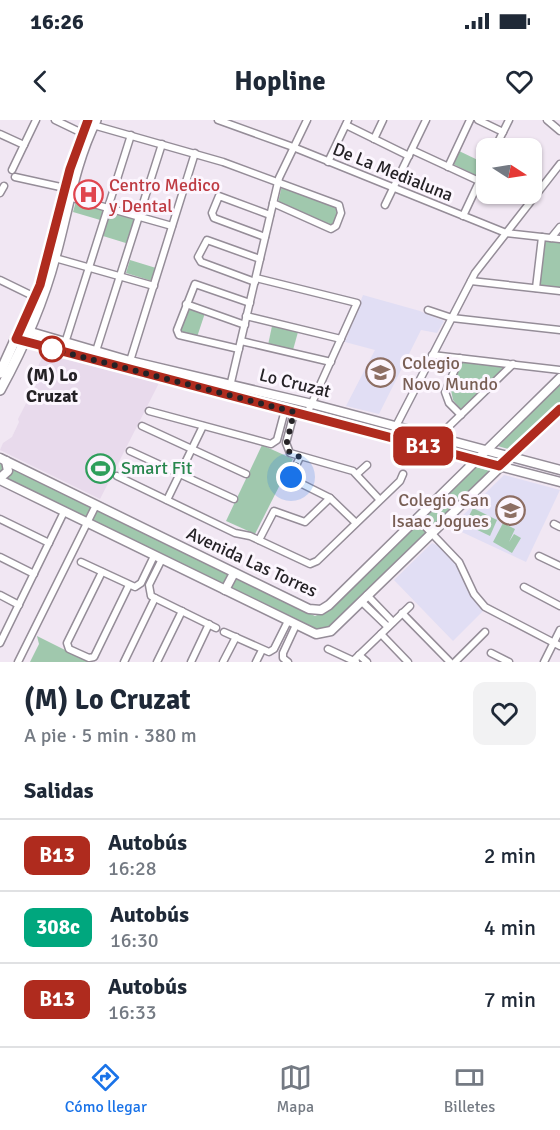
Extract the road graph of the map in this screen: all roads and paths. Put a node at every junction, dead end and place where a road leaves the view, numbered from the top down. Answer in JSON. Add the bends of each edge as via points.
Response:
{"nodes":[{"id":1,"x":36,"y":120,"type":"edge"},
{"id":2,"x":54,"y":120,"type":"edge"},
{"id":3,"x":218,"y":120,"type":"edge"},
{"id":4,"x":307,"y":120,"type":"edge"},
{"id":5,"x":383,"y":120,"type":"edge"},
{"id":6,"x":426,"y":120,"type":"edge"},
{"id":7,"x":470,"y":120,"type":"edge"},
{"id":8,"x":478,"y":120,"type":"edge"},
{"id":9,"x":509,"y":120,"type":"edge"},
{"id":10,"x":548,"y":120,"type":"edge"},
{"id":11,"x":92,"y":122,"type":"edge"},
{"id":12,"x":347,"y":123,"type":"edge"},
{"id":13,"x":560,"y":130,"type":"edge"},
{"id":14,"x":503,"y":132,"type":"junction"},
{"id":15,"x":82,"y":133,"type":"junction"},
{"id":16,"x":0,"y":134,"type":"edge"},
{"id":17,"x":131,"y":135,"type":"junction"},
{"id":18,"x":500,"y":138,"type":"edge"},
{"id":19,"x":374,"y":139,"type":"junction"},
{"id":20,"x":162,"y":144,"type":"junction"},
{"id":21,"x":24,"y":145,"type":"junction"},
{"id":22,"x":293,"y":147,"type":"junction"},
{"id":23,"x":195,"y":153,"type":"junction"},
{"id":24,"x":411,"y":153,"type":"junction"},
{"id":25,"x":328,"y":162,"type":"junction"},
{"id":26,"x":560,"y":164,"type":"edge"},
{"id":27,"x":448,"y":166,"type":"junction"},
{"id":28,"x":476,"y":177,"type":"edge"},
{"id":29,"x":278,"y":182,"type":"junction"},
{"id":30,"x":4,"y":186,"type":"dead end"},
{"id":31,"x":65,"y":188,"type":"junction"},
{"id":32,"x":394,"y":188,"type":"junction"},
{"id":33,"x":476,"y":191,"type":"edge"},
{"id":34,"x":0,"y":193,"type":"edge"},
{"id":35,"x":69,"y":198,"type":"junction"},
{"id":36,"x":273,"y":203,"type":"junction"},
{"id":37,"x":385,"y":205,"type":"dead end"},
{"id":38,"x":108,"y":207,"type":"junction"},
{"id":39,"x":270,"y":215,"type":"junction"},
{"id":40,"x":463,"y":216,"type":"junction"},
{"id":41,"x":139,"y":217,"type":"junction"},
{"id":42,"x":172,"y":226,"type":"junction"},
{"id":43,"x":560,"y":227,"type":"edge"},
{"id":44,"x":506,"y":233,"type":"junction"},
{"id":45,"x":265,"y":237,"type":"junction"},
{"id":46,"x":542,"y":237,"type":"junction"},
{"id":47,"x":551,"y":238,"type":"junction"},
{"id":48,"x":560,"y":239,"type":"edge"},
{"id":49,"x":55,"y":258,"type":"junction"},
{"id":50,"x":260,"y":259,"type":"junction"},
{"id":51,"x":89,"y":267,"type":"junction"},
{"id":52,"x":120,"y":276,"type":"junction"},
{"id":53,"x":0,"y":280,"type":"edge"},
{"id":54,"x":255,"y":280,"type":"junction"},
{"id":55,"x":471,"y":281,"type":"junction"},
{"id":56,"x":153,"y":286,"type":"junction"},
{"id":57,"x":536,"y":288,"type":"junction"},
{"id":58,"x":560,"y":291,"type":"edge"},
{"id":59,"x":38,"y":299,"type":"junction"},
{"id":60,"x":250,"y":303,"type":"junction"},
{"id":61,"x":186,"y":304,"type":"junction"},
{"id":62,"x":428,"y":310,"type":"dead end"},
{"id":63,"x":246,"y":316,"type":"junction"},
{"id":64,"x":452,"y":318,"type":"junction"},
{"id":65,"x":244,"y":325,"type":"junction"},
{"id":66,"x":25,"y":330,"type":"junction"},
{"id":67,"x":560,"y":330,"type":"edge"},
{"id":68,"x":341,"y":339,"type":"junction"},
{"id":69,"x":20,"y":340,"type":"junction"},
{"id":70,"x":241,"y":341,"type":"junction"},
{"id":71,"x":65,"y":343,"type":"junction"},
{"id":72,"x":239,"y":349,"type":"junction"},
{"id":73,"x":96,"y":351,"type":"junction"},
{"id":74,"x":432,"y":355,"type":"junction"},
{"id":75,"x":460,"y":358,"type":"junction"},
{"id":76,"x":130,"y":361,"type":"junction"},
{"id":77,"x":331,"y":362,"type":"junction"},
{"id":78,"x":513,"y":364,"type":"junction"},
{"id":79,"x":560,"y":370,"type":"edge"},
{"id":80,"x":0,"y":373,"type":"edge"},
{"id":81,"x":560,"y":378,"type":"edge"},
{"id":82,"x":231,"y":384,"type":"junction"},
{"id":83,"x":0,"y":390,"type":"edge"},
{"id":84,"x":228,"y":395,"type":"junction"},
{"id":85,"x":312,"y":404,"type":"junction"},
{"id":86,"x":560,"y":409,"type":"edge"},
{"id":87,"x":149,"y":411,"type":"dead end"},
{"id":88,"x":290,"y":411,"type":"junction"},
{"id":89,"x":461,"y":415,"type":"junction"},
{"id":90,"x":306,"y":416,"type":"junction"},
{"id":91,"x":142,"y":426,"type":"dead end"},
{"id":92,"x":203,"y":426,"type":"junction"},
{"id":93,"x":396,"y":426,"type":"junction"},
{"id":94,"x":438,"y":437,"type":"junction"},
{"id":95,"x":522,"y":445,"type":"junction"},
{"id":96,"x":192,"y":448,"type":"junction"},
{"id":97,"x":130,"y":450,"type":"dead end"},
{"id":98,"x":486,"y":450,"type":"junction"},
{"id":99,"x":457,"y":455,"type":"junction"},
{"id":100,"x":300,"y":457,"type":"junction"},
{"id":101,"x":510,"y":457,"type":"junction"},
{"id":102,"x":3,"y":459,"type":"edge"},
{"id":103,"x":476,"y":460,"type":"junction"},
{"id":104,"x":527,"y":462,"type":"junction"},
{"id":105,"x":367,"y":465,"type":"dead end"},
{"id":106,"x":499,"y":466,"type":"junction"},
{"id":107,"x":560,"y":470,"type":"edge"},
{"id":108,"x":464,"y":472,"type":"junction"},
{"id":109,"x":179,"y":474,"type":"junction"},
{"id":110,"x":246,"y":474,"type":"dead end"},
{"id":111,"x":357,"y":474,"type":"junction"},
{"id":112,"x":404,"y":474,"type":"dead end"},
{"id":113,"x":117,"y":476,"type":"dead end"},
{"id":114,"x":0,"y":479,"type":"edge"},
{"id":115,"x":560,"y":482,"type":"edge"},
{"id":116,"x":330,"y":498,"type":"junction"},
{"id":117,"x":379,"y":499,"type":"junction"},
{"id":118,"x":167,"y":500,"type":"junction"},
{"id":119,"x":234,"y":500,"type":"dead end"},
{"id":120,"x":96,"y":505,"type":"junction"},
{"id":121,"x":64,"y":512,"type":"junction"},
{"id":122,"x":0,"y":519,"type":"edge"},
{"id":123,"x":418,"y":519,"type":"junction"},
{"id":124,"x":86,"y":522,"type":"junction"},
{"id":125,"x":356,"y":524,"type":"junction"},
{"id":126,"x":431,"y":533,"type":"junction"},
{"id":127,"x":259,"y":540,"type":"junction"},
{"id":128,"x":49,"y":543,"type":"junction"},
{"id":129,"x":539,"y":556,"type":"dead end"},
{"id":130,"x":0,"y":557,"type":"edge"},
{"id":131,"x":158,"y":557,"type":"junction"},
{"id":132,"x":81,"y":562,"type":"dead end"},
{"id":133,"x":560,"y":566,"type":"edge"},
{"id":134,"x":102,"y":572,"type":"junction"},
{"id":135,"x":234,"y":573,"type":"junction"},
{"id":136,"x":34,"y":574,"type":"junction"},
{"id":137,"x":129,"y":585,"type":"junction"},
{"id":138,"x":524,"y":587,"type":"dead end"},
{"id":139,"x":225,"y":590,"type":"junction"},
{"id":140,"x":0,"y":595,"type":"edge"},
{"id":141,"x":155,"y":598,"type":"junction"},
{"id":142,"x":364,"y":598,"type":"junction"},
{"id":143,"x":19,"y":605,"type":"junction"},
{"id":144,"x":410,"y":606,"type":"dead end"},
{"id":145,"x":560,"y":606,"type":"edge"},
{"id":146,"x":182,"y":611,"type":"junction"},
{"id":147,"x":402,"y":613,"type":"junction"},
{"id":148,"x":292,"y":623,"type":"junction"},
{"id":149,"x":209,"y":624,"type":"junction"},
{"id":150,"x":391,"y":625,"type":"junction"},
{"id":151,"x":216,"y":628,"type":"dead end"},
{"id":152,"x":560,"y":630,"type":"edge"},
{"id":153,"x":224,"y":632,"type":"dead end"},
{"id":154,"x":485,"y":632,"type":"dead end"},
{"id":155,"x":2,"y":634,"type":"edge"},
{"id":156,"x":381,"y":634,"type":"junction"},
{"id":157,"x":236,"y":637,"type":"junction"},
{"id":158,"x":0,"y":643,"type":"edge"},
{"id":159,"x":557,"y":644,"type":"edge"},
{"id":160,"x":328,"y":649,"type":"dead end"},
{"id":161,"x":262,"y":650,"type":"junction"},
{"id":162,"x":491,"y":653,"type":"dead end"},
{"id":163,"x":359,"y":655,"type":"junction"},
{"id":164,"x":355,"y":661,"type":"edge"},
{"id":165,"x":18,"y":662,"type":"edge"},
{"id":166,"x":124,"y":662,"type":"edge"},
{"id":167,"x":157,"y":662,"type":"edge"},
{"id":168,"x":190,"y":662,"type":"edge"},
{"id":169,"x":224,"y":662,"type":"edge"},
{"id":170,"x":256,"y":662,"type":"edge"},
{"id":171,"x":288,"y":662,"type":"edge"},
{"id":172,"x":367,"y":662,"type":"edge"},
{"id":173,"x":408,"y":662,"type":"edge"},
{"id":174,"x":450,"y":662,"type":"edge"},
{"id":175,"x":455,"y":662,"type":"edge"},
{"id":176,"x":509,"y":662,"type":"edge"},
{"id":177,"x":544,"y":662,"type":"edge"}],
"edges":[{"from":1,"to":21,"type":"street"},
{"from":2,"to":15,"type":"street"},
{"from":3,"to":22,"type":"street","name":"De La Medialuna"},
{"from":4,"to":22,"type":"street"},
{"from":5,"to":19,"type":"street"},
{"from":6,"to":24,"type":"street"},
{"from":7,"to":27,"type":"street"},
{"from":8,"to":14,"type":"street"},
{"from":9,"to":14,"type":"street"},
{"from":10,"to":13,"type":"street"},
{"from":11,"to":15,"type":"main road"},
{"from":11,"to":17,"type":"street"},
{"from":11,"to":35,"type":"main road"},
{"from":12,"to":19,"type":"street"},
{"from":12,"to":25,"type":"street"},
{"from":14,"to":18,"type":"street"},
{"from":15,"to":31,"type":"main road"},
{"from":16,"to":21,"type":"street"},
{"from":17,"to":20,"type":"street"},
{"from":17,"to":38,"type":"street"},
{"from":19,"to":24,"type":"street"},
{"from":20,"to":23,"type":"street"},
{"from":20,"to":41,"type":"street"},
{"from":21,"to":31,"type":"street","via":[[14,173]]},
{"from":22,"to":25,"type":"street","name":"De La Medialuna"},
{"from":22,"to":29,"type":"street"},
{"from":23,"to":29,"type":"street"},
{"from":23,"to":42,"type":"street"},
{"from":24,"to":27,"type":"street"},
{"from":24,"to":32,"type":"street"},
{"from":25,"to":32,"type":"street","name":"De La Medialuna"},
{"from":26,"to":44,"type":"street"},
{"from":27,"to":28,"type":"street"},
{"from":29,"to":36,"type":"street"},
{"from":29,"to":36,"type":"street","via":[[339,205],[342,213],[331,229]]},
{"from":30,"to":34,"type":"street"},
{"from":31,"to":59,"type":"main road"},
{"from":32,"to":37,"type":"street"},
{"from":32,"to":40,"type":"street","name":"De La Medialuna"},
{"from":33,"to":40,"type":"street"},
{"from":35,"to":38,"type":"street"},
{"from":35,"to":49,"type":"main road"},
{"from":36,"to":39,"type":"street"},
{"from":38,"to":41,"type":"street"},
{"from":38,"to":51,"type":"street"},
{"from":39,"to":45,"type":"street"},
{"from":39,"to":45,"type":"street","via":[[219,196],[212,213],[213,217]]},
{"from":40,"to":44,"type":"street","name":"De La Medialuna"},
{"from":41,"to":42,"type":"street"},
{"from":41,"to":52,"type":"street"},
{"from":42,"to":56,"type":"street"},
{"from":43,"to":47,"type":"street"},
{"from":44,"to":46,"type":"street","name":"De La Medialuna"},
{"from":44,"to":55,"type":"street"},
{"from":45,"to":50,"type":"street"},
{"from":46,"to":47,"type":"street","name":"De La Medialuna"},
{"from":46,"to":57,"type":"street"},
{"from":47,"to":48,"type":"street","name":"De La Medialuna"},
{"from":49,"to":51,"type":"street"},
{"from":49,"to":59,"type":"main road"},
{"from":50,"to":54,"type":"street"},
{"from":50,"to":54,"type":"street","via":[[207,240],[198,257],[201,262]]},
{"from":51,"to":52,"type":"street"},
{"from":51,"to":71,"type":"street"},
{"from":52,"to":56,"type":"street"},
{"from":52,"to":73,"type":"street"},
{"from":53,"to":59,"type":"street"},
{"from":54,"to":60,"type":"street"},
{"from":54,"to":68,"type":"street","via":[[357,303]]},
{"from":55,"to":57,"type":"street"},
{"from":55,"to":64,"type":"street"},
{"from":56,"to":76,"type":"street"},
{"from":57,"to":58,"type":"street"},
{"from":59,"to":66,"type":"main road"},
{"from":60,"to":61,"type":"street","via":[[196,284]]},
{"from":60,"to":63,"type":"street"},
{"from":61,"to":65,"type":"street"},
{"from":61,"to":72,"type":"street","via":[[178,334]]},
{"from":62,"to":64,"type":"street"},
{"from":63,"to":65,"type":"street"},
{"from":63,"to":68,"type":"street"},
{"from":64,"to":67,"type":"street"},
{"from":64,"to":74,"type":"street"},
{"from":65,"to":70,"type":"street"},
{"from":66,"to":69,"type":"main road"},
{"from":66,"to":71,"type":"street","name":"Lo Cruzat"},
{"from":68,"to":77,"type":"street"},
{"from":69,"to":80,"type":"main road"},
{"from":69,"to":83,"type":"main road"},
{"from":69,"to":84,"type":"street","name":"Lo Cruzat"},
{"from":70,"to":72,"type":"street"},
{"from":70,"to":77,"type":"street"},
{"from":71,"to":73,"type":"street","name":"Lo Cruzat"},
{"from":72,"to":82,"type":"street"},
{"from":73,"to":76,"type":"street","name":"Lo Cruzat"},
{"from":74,"to":75,"type":"street"},
{"from":74,"to":93,"type":"street"},
{"from":75,"to":78,"type":"street"},
{"from":75,"to":89,"type":"street","via":[[445,392]]},
{"from":76,"to":82,"type":"street","name":"Lo Cruzat"},
{"from":77,"to":85,"type":"street"},
{"from":78,"to":79,"type":"street"},
{"from":78,"to":89,"type":"street"},
{"from":81,"to":98,"type":"street","name":"Avenida Las Torres"},
{"from":82,"to":84,"type":"street"},
{"from":82,"to":85,"type":"street","name":"Lo Cruzat"},
{"from":84,"to":88,"type":"street","name":"Lo Cruzat"},
{"from":85,"to":90,"type":"street"},
{"from":85,"to":93,"type":"street","name":"Lo Cruzat"},
{"from":86,"to":95,"type":"street","name":"Avenida Las Torres"},
{"from":87,"to":92,"type":"street"},
{"from":88,"to":90,"type":"street","name":"Lo Cruzat"},
{"from":88,"to":92,"type":"street","via":[[273,444]]},
{"from":88,"to":100,"type":"street","via":[[286,446],[290,453]]},
{"from":89,"to":94,"type":"street"},
{"from":90,"to":99,"type":"street","name":"Lo Cruzat"},
{"from":91,"to":96,"type":"street"},
{"from":92,"to":96,"type":"street"},
{"from":93,"to":94,"type":"street","name":"Lo Cruzat"},
{"from":94,"to":98,"type":"street","name":"Lo Cruzat"},
{"from":95,"to":101,"type":"street","name":"Avenida Las Torres"},
{"from":95,"to":104,"type":"street"},
{"from":96,"to":109,"type":"street"},
{"from":96,"to":110,"type":"street"},
{"from":97,"to":109,"type":"street"},
{"from":98,"to":101,"type":"street","name":"Lo Cruzat"},
{"from":98,"to":103,"type":"street","name":"Avenida Las Torres"},
{"from":99,"to":103,"type":"street","name":"Lo Cruzat"},
{"from":99,"to":108,"type":"street"},
{"from":100,"to":111,"type":"street"},
{"from":100,"to":116,"type":"street","via":[[291,478]]},
{"from":101,"to":104,"type":"street","name":"Lo Cruzat"},
{"from":101,"to":106,"type":"street","name":"Avenida Las Torres"},
{"from":102,"to":114,"type":"street","via":[[8,471]]},
{"from":102,"to":120,"type":"street","name":"Avenida Las Torres"},
{"from":103,"to":106,"type":"street","name":"Lo Cruzat"},
{"from":103,"to":108,"type":"street","name":"Avenida Las Torres"},
{"from":104,"to":107,"type":"street","name":"Lo Cruzat"},
{"from":105,"to":111,"type":"street"},
{"from":106,"to":115,"type":"street","name":"Lo Cruzat"},
{"from":106,"to":126,"type":"street","name":"Avenida Las Torres"},
{"from":108,"to":123,"type":"street","name":"Avenida Las Torres"},
{"from":109,"to":118,"type":"street"},
{"from":109,"to":119,"type":"street"},
{"from":111,"to":117,"type":"street"},
{"from":112,"to":117,"type":"street"},
{"from":113,"to":118,"type":"street"},
{"from":114,"to":121,"type":"street","name":"Avenida Las Torres"},
{"from":116,"to":125,"type":"street"},
{"from":116,"to":127,"type":"street","via":[[305,522],[275,510]]},
{"from":117,"to":125,"type":"street"},
{"from":118,"to":127,"type":"street"},
{"from":120,"to":124,"type":"street"},
{"from":120,"to":135,"type":"street","name":"Avenida Las Torres"},
{"from":121,"to":124,"type":"street","name":"Avenida Las Torres"},
{"from":121,"to":128,"type":"street"},
{"from":122,"to":128,"type":"street"},
{"from":123,"to":126,"type":"street"},
{"from":123,"to":135,"type":"street","name":"Avenida Las Torres","via":[[321,610],[309,609]]},
{"from":124,"to":131,"type":"street","name":"Avenida Las Torres"},
{"from":124,"to":165,"type":"street"},
{"from":125,"to":127,"type":"street","via":[[312,564]]},
{"from":126,"to":142,"type":"street","name":"Avenida Las Torres"},
{"from":126,"to":159,"type":"street","via":[[462,566],[474,594],[485,607]]},
{"from":128,"to":136,"type":"street"},
{"from":129,"to":133,"type":"street"},
{"from":130,"to":136,"type":"street"},
{"from":131,"to":137,"type":"street","via":[[140,584]]},
{"from":131,"to":139,"type":"street","name":"Avenida Las Torres"},
{"from":131,"to":141,"type":"street","via":[[148,587]]},
{"from":132,"to":134,"type":"street"},
{"from":134,"to":137,"type":"street"},
{"from":134,"to":137,"type":"street","via":[[67,643],[69,649],[94,657]]},
{"from":135,"to":139,"type":"street"},
{"from":136,"to":143,"type":"street"},
{"from":138,"to":145,"type":"street"},
{"from":139,"to":148,"type":"street","name":"Avenida Las Torres"},
{"from":140,"to":143,"type":"street"},
{"from":141,"to":146,"type":"street"},
{"from":141,"to":166,"type":"street"},
{"from":142,"to":148,"type":"street","name":"Avenida Las Torres","via":[[326,634],[316,634]]},
{"from":142,"to":150,"type":"street"},
{"from":143,"to":155,"type":"street"},
{"from":144,"to":147,"type":"street"},
{"from":146,"to":149,"type":"street"},
{"from":146,"to":167,"type":"street"},
{"from":147,"to":150,"type":"street"},
{"from":147,"to":174,"type":"street"},
{"from":148,"to":161,"type":"street","via":[[274,650]]},
{"from":148,"to":171,"type":"street","via":[[283,653]]},
{"from":149,"to":151,"type":"street"},
{"from":149,"to":168,"type":"street"},
{"from":150,"to":156,"type":"street"},
{"from":152,"to":159,"type":"street"},
{"from":153,"to":157,"type":"street"},
{"from":154,"to":175,"type":"street"},
{"from":155,"to":158,"type":"street"},
{"from":156,"to":163,"type":"street"},
{"from":156,"to":173,"type":"street"},
{"from":157,"to":161,"type":"street"},
{"from":157,"to":169,"type":"street"},
{"from":159,"to":177,"type":"street"},
{"from":160,"to":164,"type":"street"},
{"from":161,"to":170,"type":"street"},
{"from":162,"to":176,"type":"street"},
{"from":163,"to":164,"type":"street"},
{"from":163,"to":172,"type":"street"}]}
